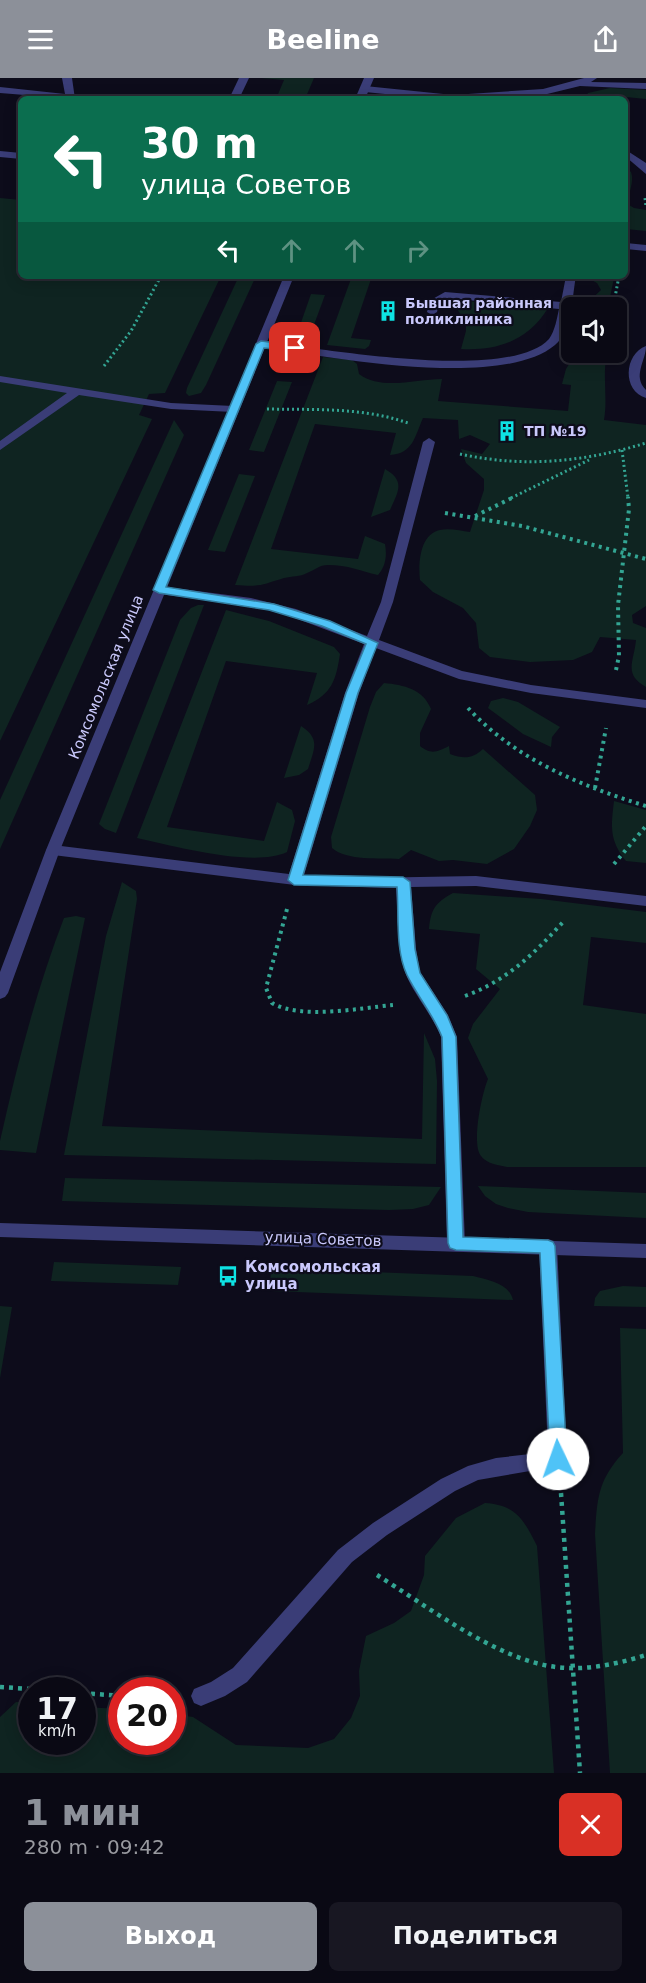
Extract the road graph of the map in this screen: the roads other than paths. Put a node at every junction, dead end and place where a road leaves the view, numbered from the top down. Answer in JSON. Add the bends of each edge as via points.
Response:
{"nodes":[{"id":1,"x":67,"y":78,"type":"edge"},
{"id":2,"x":244,"y":78,"type":"edge"},
{"id":3,"x":369,"y":78,"type":"edge"},
{"id":4,"x":592,"y":78,"type":"edge"},
{"id":5,"x":581,"y":84,"type":"junction"},
{"id":6,"x":646,"y":86,"type":"edge"},
{"id":7,"x":365,"y":88,"type":"junction"},
{"id":8,"x":0,"y":90,"type":"edge"},
{"id":9,"x":52,"y":96,"type":"edge"},
{"id":10,"x":70,"y":96,"type":"edge"},
{"id":11,"x":235,"y":96,"type":"edge"},
{"id":12,"x":361,"y":96,"type":"edge"},
{"id":13,"x":440,"y":96,"type":"edge"},
{"id":14,"x":535,"y":96,"type":"edge"},
{"id":15,"x":0,"y":154,"type":"edge"},
{"id":16,"x":18,"y":156,"type":"edge"},
{"id":17,"x":628,"y":156,"type":"edge"},
{"id":18,"x":646,"y":171,"type":"edge"},
{"id":19,"x":628,"y":246,"type":"edge"},
{"id":20,"x":646,"y":248,"type":"edge"},
{"id":21,"x":288,"y":279,"type":"edge"},
{"id":22,"x":570,"y":279,"type":"edge"},
{"id":23,"x":566,"y":297,"type":"edge"},
{"id":24,"x":561,"y":306,"type":"edge"},
{"id":25,"x":432,"y":312,"type":"dead end"},
{"id":26,"x":561,"y":322,"type":"edge"},
{"id":27,"x":261,"y":344,"type":"junction"},
{"id":28,"x":646,"y":349,"type":"edge"},
{"id":29,"x":0,"y":379,"type":"edge"},
{"id":30,"x":76,"y":392,"type":"junction"},
{"id":31,"x":646,"y":395,"type":"edge"},
{"id":32,"x":233,"y":409,"type":"junction"},
{"id":33,"x":429,"y":442,"type":"dead end"},
{"id":34,"x":0,"y":446,"type":"edge"},
{"id":35,"x":159,"y":590,"type":"junction"},
{"id":36,"x":372,"y":643,"type":"junction"},
{"id":37,"x":646,"y":704,"type":"edge"},
{"id":38,"x":53,"y":850,"type":"junction"},
{"id":39,"x":294,"y":880,"type":"junction"},
{"id":40,"x":403,"y":882,"type":"junction"},
{"id":41,"x":646,"y":901,"type":"edge"},
{"id":42,"x":0,"y":993,"type":"edge"},
{"id":43,"x":0,"y":1230,"type":"edge"},
{"id":44,"x":456,"y":1243,"type":"junction"},
{"id":45,"x":548,"y":1246,"type":"junction"},
{"id":46,"x":646,"y":1251,"type":"edge"},
{"id":47,"x":201,"y":1696,"type":"dead end"}],
"edges":[{"from":1,"to":10,"type":"street"},
{"from":2,"to":11,"type":"street"},
{"from":3,"to":7,"type":"street"},
{"from":4,"to":5,"type":"street"},
{"from":5,"to":6,"type":"street"},
{"from":5,"to":14,"type":"street"},
{"from":7,"to":12,"type":"street"},
{"from":7,"to":13,"type":"street"},
{"from":8,"to":9,"type":"street"},
{"from":15,"to":16,"type":"street"},
{"from":17,"to":18,"type":"street"},
{"from":19,"to":20,"type":"street"},
{"from":21,"to":27,"type":"street","name":"Комсомольская улица"},
{"from":22,"to":23,"type":"street"},
{"from":24,"to":25,"type":"street","via":[[445,295],[434,301]]},
{"from":26,"to":27,"type":"street","via":[[552,342],[537,353],[511,361],[447,363]]},
{"from":27,"to":32,"type":"street","name":"Комсомольская улица"},
{"from":28,"to":31,"type":"street","via":[[633,374],[634,383]]},
{"from":29,"to":30,"type":"street"},
{"from":30,"to":32,"type":"street","via":[[171,406]]},
{"from":30,"to":34,"type":"street"},
{"from":32,"to":35,"type":"street","name":"Комсомольская улица"},
{"from":33,"to":36,"type":"street","via":[[387,602]]},
{"from":35,"to":36,"type":"street","via":[[270,606]]},
{"from":35,"to":38,"type":"street","name":"Комсомольская улица"},
{"from":36,"to":37,"type":"street","via":[[436,668],[489,682]]},
{"from":36,"to":39,"type":"street","via":[[352,693]]},
{"from":38,"to":39,"type":"street"},
{"from":38,"to":42,"type":"street","name":"Комсомольская улица"},
{"from":39,"to":40,"type":"street"},
{"from":40,"to":41,"type":"street","via":[[476,881]]},
{"from":40,"to":44,"type":"street","via":[[413,973],[449,1037]]},
{"from":43,"to":44,"type":"street","name":"улица Советов"},
{"from":44,"to":45,"type":"street","name":"улица Советов"},
{"from":45,"to":46,"type":"street","name":"улица Советов"},
{"from":45,"to":47,"type":"street","via":[[558,1459],[475,1472],[380,1529],[345,1556],[240,1675]]}]}
